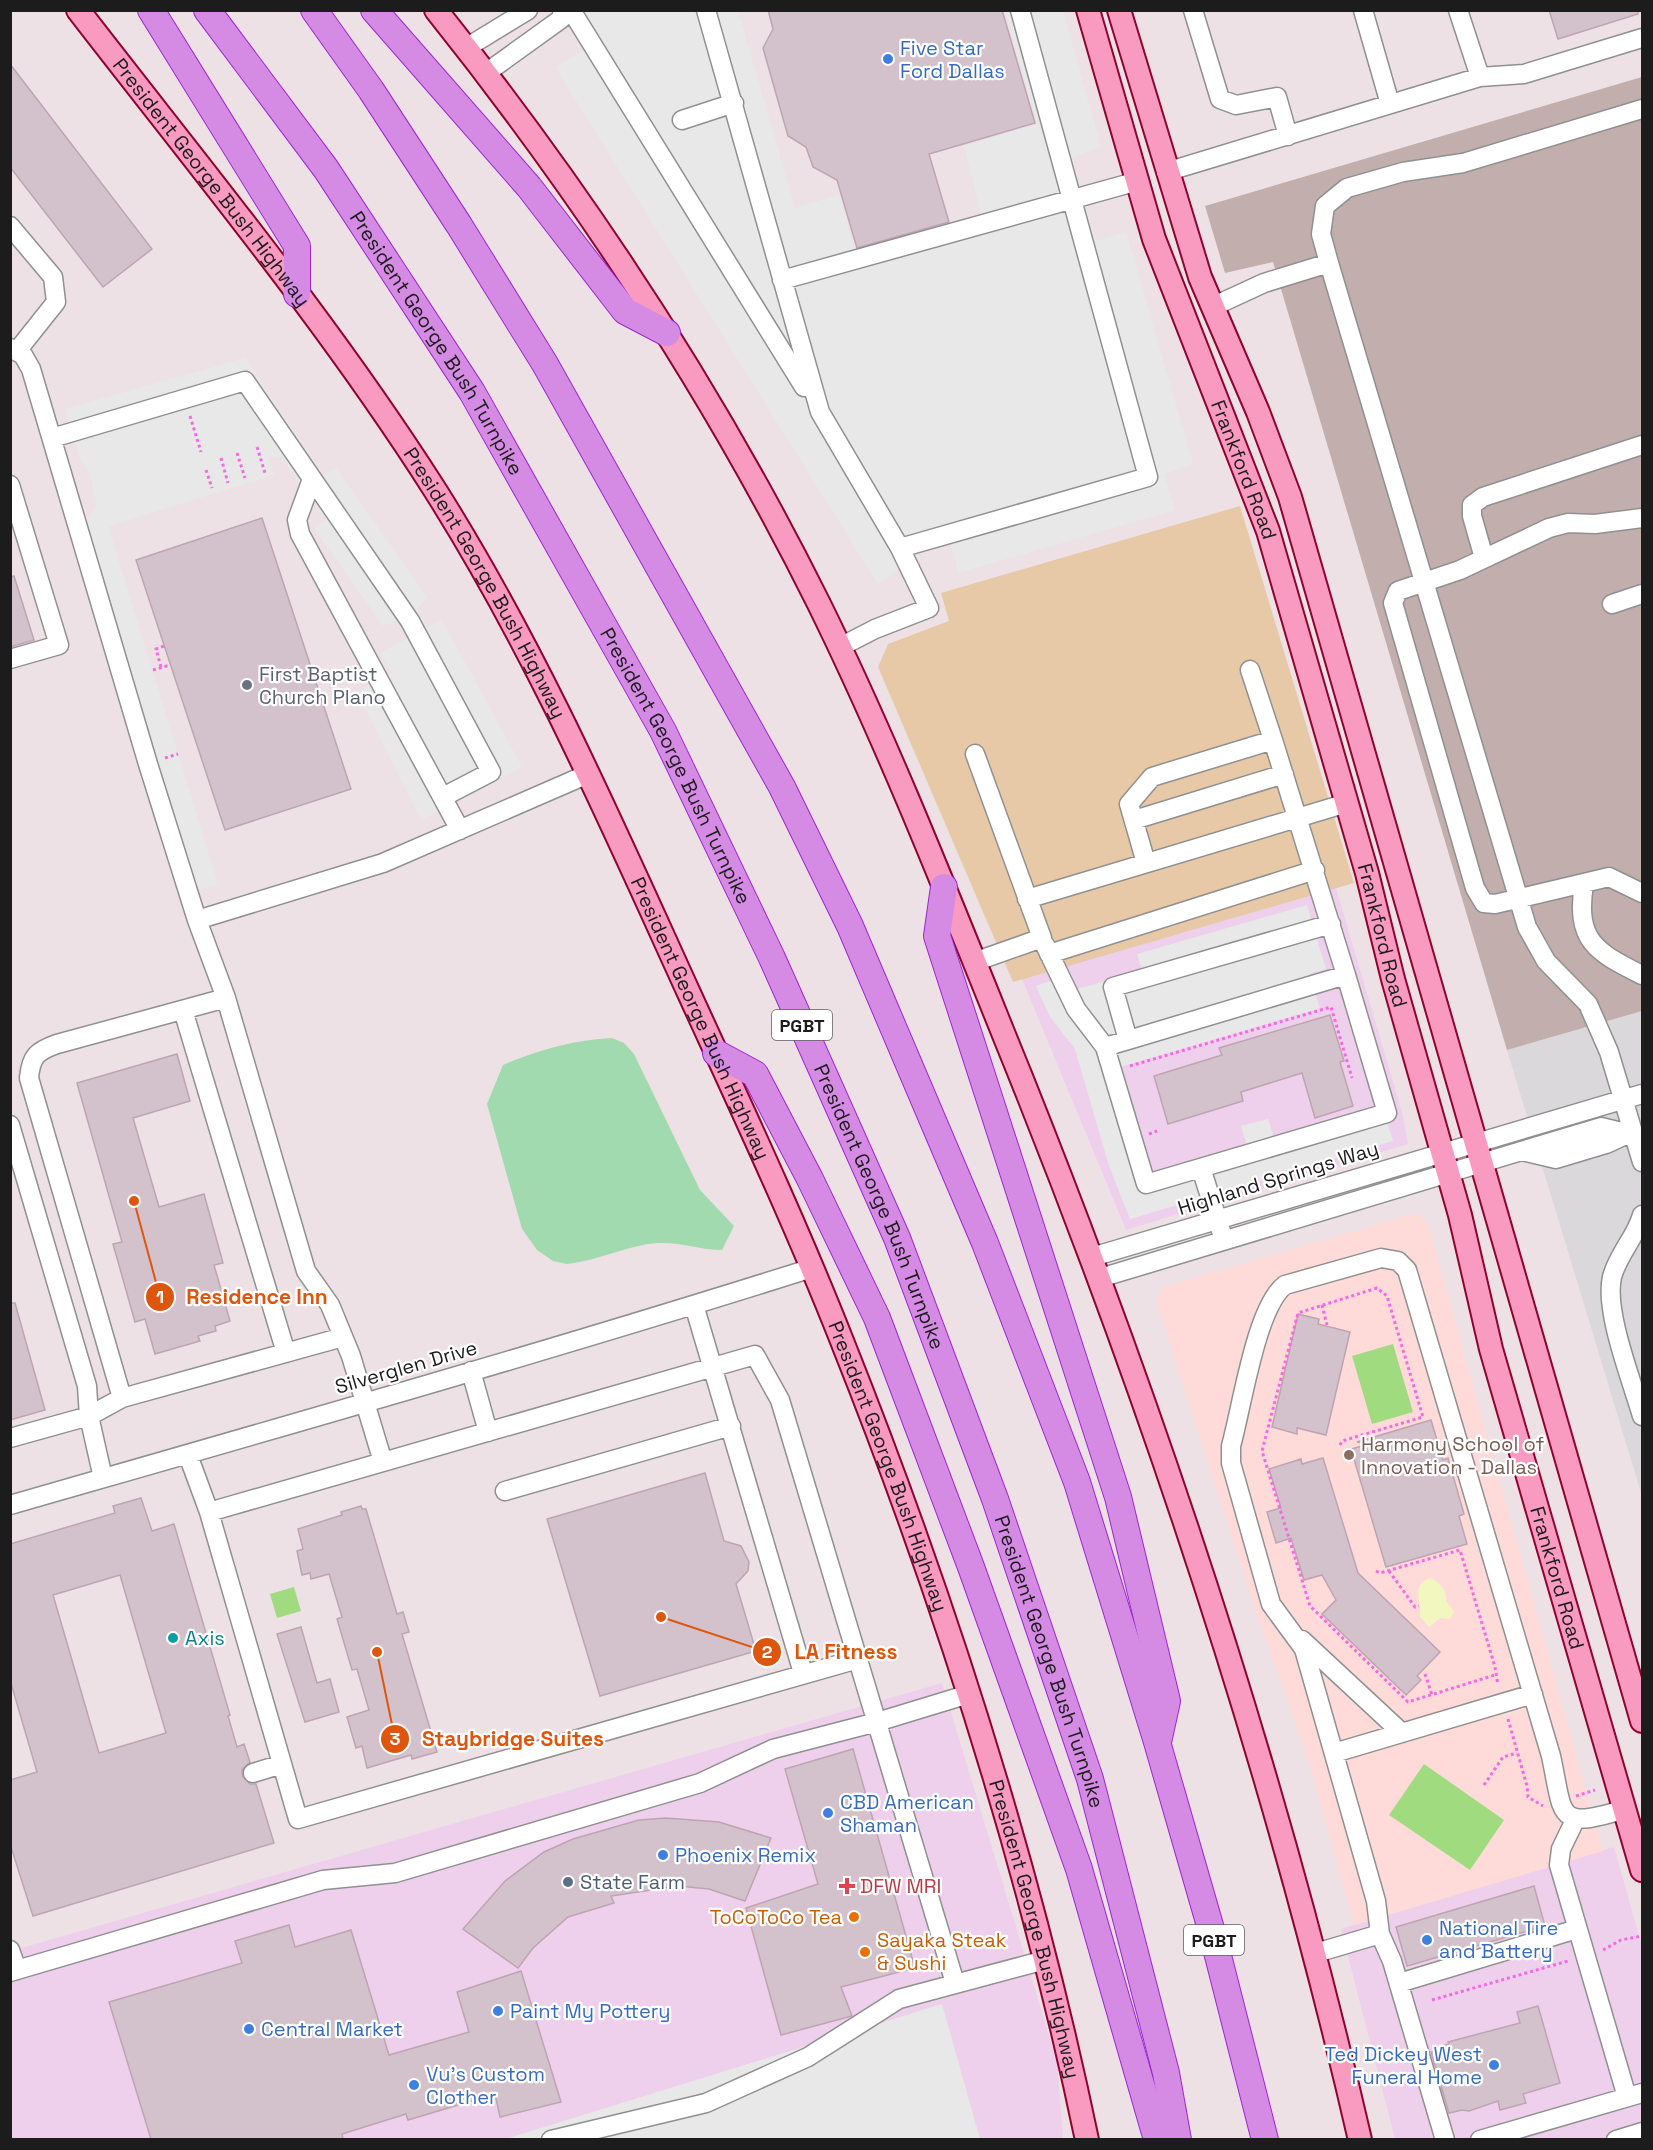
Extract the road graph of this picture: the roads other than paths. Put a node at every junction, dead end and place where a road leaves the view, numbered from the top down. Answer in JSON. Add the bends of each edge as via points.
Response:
{"nodes":[{"id":1,"x":78,"y":10,"type":"edge"},
{"id":2,"x":151,"y":10,"type":"edge"},
{"id":3,"x":207,"y":10,"type":"edge"},
{"id":4,"x":314,"y":10,"type":"edge"},
{"id":5,"x":374,"y":10,"type":"edge"},
{"id":6,"x":436,"y":10,"type":"edge"},
{"id":7,"x":528,"y":10,"type":"edge"},
{"id":8,"x":563,"y":10,"type":"edge"},
{"id":9,"x":571,"y":10,"type":"edge"},
{"id":10,"x":706,"y":10,"type":"edge"},
{"id":11,"x":1020,"y":10,"type":"edge"},
{"id":12,"x":1088,"y":10,"type":"edge"},
{"id":13,"x":1119,"y":10,"type":"edge"},
{"id":14,"x":1193,"y":10,"type":"edge"},
{"id":15,"x":1363,"y":10,"type":"edge"},
{"id":16,"x":1458,"y":10,"type":"edge"},
{"id":17,"x":1642,"y":38,"type":"edge"},
{"id":18,"x":466,"y":48,"type":"junction"},
{"id":19,"x":486,"y":73,"type":"junction"},
{"id":20,"x":1480,"y":77,"type":"junction"},
{"id":21,"x":734,"y":103,"type":"junction"},
{"id":22,"x":1390,"y":104,"type":"junction"},
{"id":23,"x":1642,"y":108,"type":"edge"},
{"id":24,"x":682,"y":120,"type":"dead end"},
{"id":25,"x":1288,"y":136,"type":"junction"},
{"id":26,"x":1166,"y":172,"type":"junction"},
{"id":27,"x":1138,"y":181,"type":"junction"},
{"id":28,"x":1072,"y":199,"type":"junction"},
{"id":29,"x":10,"y":226,"type":"edge"},
{"id":30,"x":1329,"y":263,"type":"junction"},
{"id":31,"x":782,"y":280,"type":"junction"},
{"id":32,"x":297,"y":294,"type":"junction"},
{"id":33,"x":1212,"y":307,"type":"junction"},
{"id":34,"x":668,"y":333,"type":"junction"},
{"id":35,"x":14,"y":350,"type":"edge"},
{"id":36,"x":820,"y":412,"type":"junction"},
{"id":37,"x":52,"y":438,"type":"junction"},
{"id":38,"x":1642,"y":446,"type":"edge"},
{"id":39,"x":312,"y":479,"type":"junction"},
{"id":40,"x":10,"y":485,"type":"edge"},
{"id":41,"x":1642,"y":518,"type":"edge"},
{"id":42,"x":900,"y":548,"type":"junction"},
{"id":43,"x":1484,"y":558,"type":"junction"},
{"id":44,"x":1423,"y":582,"type":"junction"},
{"id":45,"x":1642,"y":594,"type":"edge"},
{"id":46,"x":1612,"y":604,"type":"dead end"},
{"id":47,"x":840,"y":647,"type":"junction"},
{"id":48,"x":10,"y":659,"type":"edge"},
{"id":49,"x":1250,"y":670,"type":"dead end"},
{"id":50,"x":1273,"y":740,"type":"junction"},
{"id":51,"x":975,"y":754,"type":"dead end"},
{"id":52,"x":588,"y":774,"type":"junction"},
{"id":53,"x":1284,"y":774,"type":"junction"},
{"id":54,"x":443,"y":797,"type":"junction"},
{"id":55,"x":1347,"y":804,"type":"junction"},
{"id":56,"x":1298,"y":818,"type":"junction"},
{"id":57,"x":1134,"y":820,"type":"junction"},
{"id":58,"x":460,"y":830,"type":"junction"},
{"id":59,"x":1146,"y":863,"type":"junction"},
{"id":60,"x":1315,"y":870,"type":"junction"},
{"id":61,"x":1584,"y":884,"type":"junction"},
{"id":62,"x":944,"y":887,"type":"junction"},
{"id":63,"x":1642,"y":893,"type":"edge"},
{"id":64,"x":1518,"y":898,"type":"junction"},
{"id":65,"x":1027,"y":899,"type":"junction"},
{"id":66,"x":197,"y":920,"type":"junction"},
{"id":67,"x":1331,"y":924,"type":"junction"},
{"id":68,"x":1046,"y":946,"type":"junction"},
{"id":69,"x":974,"y":962,"type":"junction"},
{"id":70,"x":1346,"y":975,"type":"junction"},
{"id":71,"x":1642,"y":975,"type":"edge"},
{"id":72,"x":226,"y":998,"type":"junction"},
{"id":73,"x":183,"y":1010,"type":"junction"},
{"id":74,"x":1128,"y":1040,"type":"junction"},
{"id":75,"x":1105,"y":1047,"type":"junction"},
{"id":76,"x":716,"y":1053,"type":"junction"},
{"id":77,"x":1642,"y":1094,"type":"edge"},
{"id":78,"x":1622,"y":1099,"type":"junction"},
{"id":79,"x":10,"y":1125,"type":"edge"},
{"id":80,"x":1633,"y":1131,"type":"edge"},
{"id":81,"x":1477,"y":1141,"type":"junction"},
{"id":82,"x":1443,"y":1152,"type":"junction"},
{"id":83,"x":1642,"y":1162,"type":"edge"},
{"id":84,"x":1483,"y":1163,"type":"junction"},
{"id":85,"x":1201,"y":1168,"type":"junction"},
{"id":86,"x":1449,"y":1174,"type":"junction"},
{"id":87,"x":1642,"y":1215,"type":"edge"},
{"id":88,"x":1218,"y":1219,"type":"junction"},
{"id":89,"x":1224,"y":1241,"type":"junction"},
{"id":90,"x":1636,"y":1247,"type":"edge"},
{"id":91,"x":1092,"y":1257,"type":"junction"},
{"id":92,"x":812,"y":1268,"type":"junction"},
{"id":93,"x":1100,"y":1278,"type":"junction"},
{"id":94,"x":694,"y":1305,"type":"junction"},
{"id":95,"x":343,"y":1337,"type":"junction"},
{"id":96,"x":286,"y":1353,"type":"junction"},
{"id":97,"x":713,"y":1367,"type":"junction"},
{"id":98,"x":471,"y":1371,"type":"junction"},
{"id":99,"x":122,"y":1398,"type":"junction"},
{"id":100,"x":364,"y":1403,"type":"junction"},
{"id":101,"x":89,"y":1416,"type":"junction"},
{"id":102,"x":1642,"y":1416,"type":"edge"},
{"id":103,"x":731,"y":1426,"type":"junction"},
{"id":104,"x":488,"y":1432,"type":"junction"},
{"id":105,"x":10,"y":1438,"type":"edge"},
{"id":106,"x":188,"y":1455,"type":"junction"},
{"id":107,"x":384,"y":1462,"type":"junction"},
{"id":108,"x":103,"y":1478,"type":"junction"},
{"id":109,"x":506,"y":1491,"type":"dead end"},
{"id":110,"x":10,"y":1504,"type":"edge"},
{"id":111,"x":209,"y":1512,"type":"junction"},
{"id":112,"x":1296,"y":1634,"type":"junction"},
{"id":113,"x":858,"y":1659,"type":"junction"},
{"id":114,"x":803,"y":1673,"type":"junction"},
{"id":115,"x":969,"y":1694,"type":"junction"},
{"id":116,"x":1533,"y":1694,"type":"junction"},
{"id":117,"x":1642,"y":1721,"type":"edge"},
{"id":118,"x":877,"y":1722,"type":"junction"},
{"id":119,"x":1402,"y":1733,"type":"junction"},
{"id":120,"x":1157,"y":1742,"type":"junction"},
{"id":121,"x":1334,"y":1753,"type":"junction"},
{"id":122,"x":282,"y":1764,"type":"junction"},
{"id":123,"x":253,"y":1773,"type":"dead end"},
{"id":124,"x":1634,"y":1806,"type":"edge"},
{"id":125,"x":1576,"y":1818,"type":"junction"},
{"id":126,"x":1642,"y":1870,"type":"edge"},
{"id":127,"x":1577,"y":1929,"type":"junction"},
{"id":128,"x":1380,"y":1934,"type":"junction"},
{"id":129,"x":10,"y":1950,"type":"edge"},
{"id":130,"x":1316,"y":1953,"type":"junction"},
{"id":131,"x":1046,"y":1960,"type":"junction"},
{"id":132,"x":14,"y":1971,"type":"edge"},
{"id":133,"x":955,"y":1983,"type":"junction"},
{"id":134,"x":1399,"y":1983,"type":"junction"},
{"id":135,"x":1635,"y":2095,"type":"edge"},
{"id":136,"x":1642,"y":2132,"type":"edge"},
{"id":137,"x":591,"y":2134,"type":"edge"},
{"id":138,"x":550,"y":2139,"type":"edge"},
{"id":139,"x":1087,"y":2139,"type":"edge"},
{"id":140,"x":1157,"y":2139,"type":"edge"},
{"id":141,"x":1178,"y":2139,"type":"edge"},
{"id":142,"x":1264,"y":2139,"type":"edge"},
{"id":143,"x":1360,"y":2139,"type":"edge"},
{"id":144,"x":1445,"y":2139,"type":"edge"},
{"id":145,"x":1480,"y":2139,"type":"edge"},
{"id":146,"x":1616,"y":2139,"type":"edge"}],
"edges":[{"from":1,"to":32,"type":"main road","name":"President George Bush Highway"},
{"from":2,"to":32,"type":"highway","via":[[297,246]]},
{"from":3,"to":141,"type":"highway","name":"President George Bush Turnpike","number":"PGBT","via":[[326,169],[472,392],[663,731],[772,958],[897,1238],[995,1499],[1090,1779],[1166,2073]]},
{"from":4,"to":120,"type":"highway","number":"PGBT","via":[[384,109],[545,364],[782,787],[844,915],[985,1243],[1077,1482]]},
{"from":5,"to":34,"type":"highway","via":[[529,187],[625,311]]},
{"from":6,"to":18,"type":"main road"},
{"from":7,"to":18,"type":"street"},
{"from":8,"to":19,"type":"street","via":[[561,19]]},
{"from":9,"to":36,"type":"street"},
{"from":10,"to":21,"type":"street"},
{"from":11,"to":28,"type":"street"},
{"from":12,"to":27,"type":"main road","name":"Frankford Road"},
{"from":13,"to":26,"type":"main road","name":"Frankford Road"},
{"from":14,"to":25,"type":"street","via":[[1221,99],[1236,105],[1276,97]]},
{"from":15,"to":22,"type":"street"},
{"from":16,"to":20,"type":"street"},
{"from":17,"to":20,"type":"street","via":[[1524,74]]},
{"from":18,"to":19,"type":"main road"},
{"from":19,"to":34,"type":"main road","via":[[591,217]]},
{"from":20,"to":22,"type":"street"},
{"from":21,"to":24,"type":"street"},
{"from":21,"to":31,"type":"street"},
{"from":22,"to":25,"type":"street"},
{"from":23,"to":30,"type":"street","via":[[1463,163],[1403,172],[1347,188],[1324,206],[1321,234]]},
{"from":25,"to":26,"type":"street"},
{"from":26,"to":27,"type":"main road"},
{"from":26,"to":33,"type":"main road","name":"Frankford Road"},
{"from":27,"to":28,"type":"street"},
{"from":27,"to":55,"type":"main road","name":"Frankford Road","via":[[1177,301],[1264,520]]},
{"from":28,"to":31,"type":"street"},
{"from":28,"to":42,"type":"street","via":[[1148,477]]},
{"from":29,"to":35,"type":"street","via":[[53,277],[56,302]]},
{"from":30,"to":33,"type":"street","via":[[1264,283]]},
{"from":30,"to":44,"type":"street"},
{"from":31,"to":36,"type":"street"},
{"from":32,"to":52,"type":"main road","name":"President George Bush Highway","via":[[401,438],[460,531],[530,655]]},
{"from":33,"to":81,"type":"main road","name":"Frankford Road","via":[[1290,498]]},
{"from":34,"to":47,"type":"main road","via":[[753,478]]},
{"from":35,"to":37,"type":"street","via":[[24,355],[31,369]]},
{"from":36,"to":42,"type":"street"},
{"from":37,"to":39,"type":"street","via":[[245,381]]},
{"from":37,"to":66,"type":"street"},
{"from":38,"to":43,"type":"street","via":[[1483,497],[1472,505],[1472,516]]},
{"from":39,"to":54,"type":"street","via":[[297,520],[300,534]]},
{"from":39,"to":54,"type":"street","via":[[410,621],[491,772]]},
{"from":40,"to":48,"type":"street","via":[[59,645]]},
{"from":41,"to":43,"type":"street","via":[[1568,523]]},
{"from":42,"to":47,"type":"street","via":[[929,608]]},
{"from":43,"to":44,"type":"street"},
{"from":44,"to":64,"type":"street"},
{"from":44,"to":64,"type":"street","via":[[1398,591],[1393,603],[1475,888],[1484,903]]},
{"from":45,"to":46,"type":"street"},
{"from":47,"to":62,"type":"main road"},
{"from":49,"to":50,"type":"street"},
{"from":50,"to":53,"type":"street"},
{"from":50,"to":57,"type":"street","via":[[1152,777],[1129,804]]},
{"from":51,"to":65,"type":"street"},
{"from":52,"to":58,"type":"street"},
{"from":52,"to":76,"type":"main road","name":"President George Bush Highway"},
{"from":53,"to":56,"type":"street"},
{"from":53,"to":57,"type":"street"},
{"from":54,"to":58,"type":"street"},
{"from":55,"to":56,"type":"street"},
{"from":55,"to":82,"type":"main road","name":"Frankford Road"},
{"from":56,"to":59,"type":"street"},
{"from":56,"to":60,"type":"street"},
{"from":57,"to":59,"type":"street"},
{"from":58,"to":66,"type":"street","via":[[383,863]]},
{"from":59,"to":65,"type":"street"},
{"from":60,"to":67,"type":"street"},
{"from":60,"to":68,"type":"street"},
{"from":61,"to":63,"type":"street","via":[[1609,877]]},
{"from":61,"to":64,"type":"street"},
{"from":61,"to":71,"type":"street","via":[[1580,907],[1587,934],[1604,956]]},
{"from":62,"to":69,"type":"main road"},
{"from":62,"to":120,"type":"highway","via":[[937,936],[1098,1428],[1136,1564],[1167,1701]]},
{"from":64,"to":78,"type":"street","via":[[1527,927],[1546,961],[1588,1004],[1609,1052]]},
{"from":65,"to":68,"type":"street"},
{"from":66,"to":72,"type":"street"},
{"from":67,"to":70,"type":"street"},
{"from":67,"to":74,"type":"street","via":[[1113,987]]},
{"from":68,"to":69,"type":"street"},
{"from":68,"to":75,"type":"street","via":[[1076,1009]]},
{"from":69,"to":91,"type":"main road"},
{"from":70,"to":74,"type":"street"},
{"from":70,"to":85,"type":"street","via":[[1387,1113]]},
{"from":72,"to":73,"type":"street"},
{"from":72,"to":95,"type":"street","via":[[306,1271],[330,1305]]},
{"from":73,"to":96,"type":"street"},
{"from":73,"to":99,"type":"street","via":[[57,1044],[39,1050],[30,1060],[29,1078]]},
{"from":74,"to":75,"type":"street"},
{"from":75,"to":85,"type":"street","via":[[1146,1184]]},
{"from":76,"to":92,"type":"main road","name":"President George Bush Highway"},
{"from":76,"to":140,"type":"highway","via":[[755,1074],[877,1318],[1079,1869]]},
{"from":77,"to":78,"type":"street","name":"Highland Springs Way"},
{"from":78,"to":80,"type":"street"},
{"from":78,"to":81,"type":"street","name":"Highland Springs Way"},
{"from":79,"to":101,"type":"street","via":[[87,1386]]},
{"from":80,"to":83,"type":"street"},
{"from":80,"to":84,"type":"street","via":[[1601,1128]]},
{"from":81,"to":82,"type":"street","name":"Highland Springs Way"},
{"from":81,"to":84,"type":"main road","name":"Frankford Road"},
{"from":82,"to":86,"type":"main road","name":"Frankford Road"},
{"from":82,"to":88,"type":"street","name":"Highland Springs Way"},
{"from":84,"to":86,"type":"street"},
{"from":84,"to":117,"type":"main road","name":"Frankford Road"},
{"from":85,"to":88,"type":"street"},
{"from":86,"to":89,"type":"street"},
{"from":86,"to":124,"type":"main road","name":"Frankford Road","via":[[1491,1348]]},
{"from":87,"to":90,"type":"street"},
{"from":88,"to":89,"type":"street"},
{"from":88,"to":91,"type":"street","name":"Highland Springs Way"},
{"from":89,"to":93,"type":"street"},
{"from":90,"to":102,"type":"street","via":[[1618,1259],[1610,1296]]},
{"from":91,"to":93,"type":"main road"},
{"from":92,"to":94,"type":"street","name":"Silverglen Drive"},
{"from":92,"to":115,"type":"main road","name":"President George Bush Highway","via":[[890,1464]]},
{"from":93,"to":130,"type":"main road","via":[[1196,1549]]},
{"from":94,"to":97,"type":"street"},
{"from":94,"to":98,"type":"street","name":"Silverglen Drive"},
{"from":95,"to":96,"type":"street"},
{"from":95,"to":100,"type":"street"},
{"from":96,"to":99,"type":"street"},
{"from":97,"to":103,"type":"street"},
{"from":97,"to":104,"type":"street"},
{"from":97,"to":113,"type":"street","via":[[755,1355],[780,1400]]},
{"from":98,"to":100,"type":"street","name":"Silverglen Drive"},
{"from":98,"to":104,"type":"street"},
{"from":99,"to":101,"type":"street"},
{"from":100,"to":106,"type":"street","name":"Silverglen Drive"},
{"from":100,"to":107,"type":"street"},
{"from":101,"to":105,"type":"street"},
{"from":101,"to":108,"type":"street"},
{"from":103,"to":109,"type":"street"},
{"from":103,"to":114,"type":"street"},
{"from":104,"to":107,"type":"street"},
{"from":106,"to":108,"type":"street","name":"Silverglen Drive"},
{"from":106,"to":111,"type":"street"},
{"from":107,"to":111,"type":"street"},
{"from":108,"to":110,"type":"street","name":"Silverglen Drive"},
{"from":111,"to":122,"type":"street"},
{"from":112,"to":116,"type":"street","via":[[1277,1616],[1271,1604],[1231,1463],[1231,1446],[1264,1316],[1275,1294],[1293,1282],[1367,1260],[1393,1259],[1410,1276]]},
{"from":112,"to":119,"type":"street"},
{"from":112,"to":121,"type":"street","via":[[1304,1649]]},
{"from":113,"to":114,"type":"street"},
{"from":113,"to":118,"type":"street"},
{"from":114,"to":122,"type":"street","via":[[298,1819]]},
{"from":115,"to":118,"type":"street"},
{"from":115,"to":131,"type":"main road","name":"President George Bush Highway"},
{"from":116,"to":119,"type":"street"},
{"from":116,"to":125,"type":"street","via":[[1551,1756],[1558,1798]]},
{"from":118,"to":132,"type":"street","via":[[765,1751],[700,1784],[395,1873],[323,1880]]},
{"from":118,"to":133,"type":"street"},
{"from":119,"to":121,"type":"street"},
{"from":120,"to":142,"type":"highway","number":"PGBT","via":[[1213,1936]]},
{"from":121,"to":128,"type":"street","via":[[1376,1901]]},
{"from":122,"to":123,"type":"street"},
{"from":124,"to":125,"type":"street","via":[[1587,1821]]},
{"from":124,"to":126,"type":"main road","name":"Frankford Road"},
{"from":125,"to":127,"type":"street","via":[[1561,1849],[1559,1865]]},
{"from":127,"to":134,"type":"street"},
{"from":127,"to":135,"type":"street"},
{"from":128,"to":130,"type":"street"},
{"from":128,"to":134,"type":"street"},
{"from":129,"to":132,"type":"street"},
{"from":130,"to":143,"type":"main road"},
{"from":131,"to":133,"type":"street"},
{"from":131,"to":139,"type":"main road","name":"President George Bush Highway"},
{"from":133,"to":137,"type":"street","via":[[899,1999],[808,2057],[706,2103]]},
{"from":134,"to":144,"type":"street"},
{"from":135,"to":145,"type":"street"},
{"from":136,"to":146,"type":"street"},
{"from":137,"to":138,"type":"street"}]}
